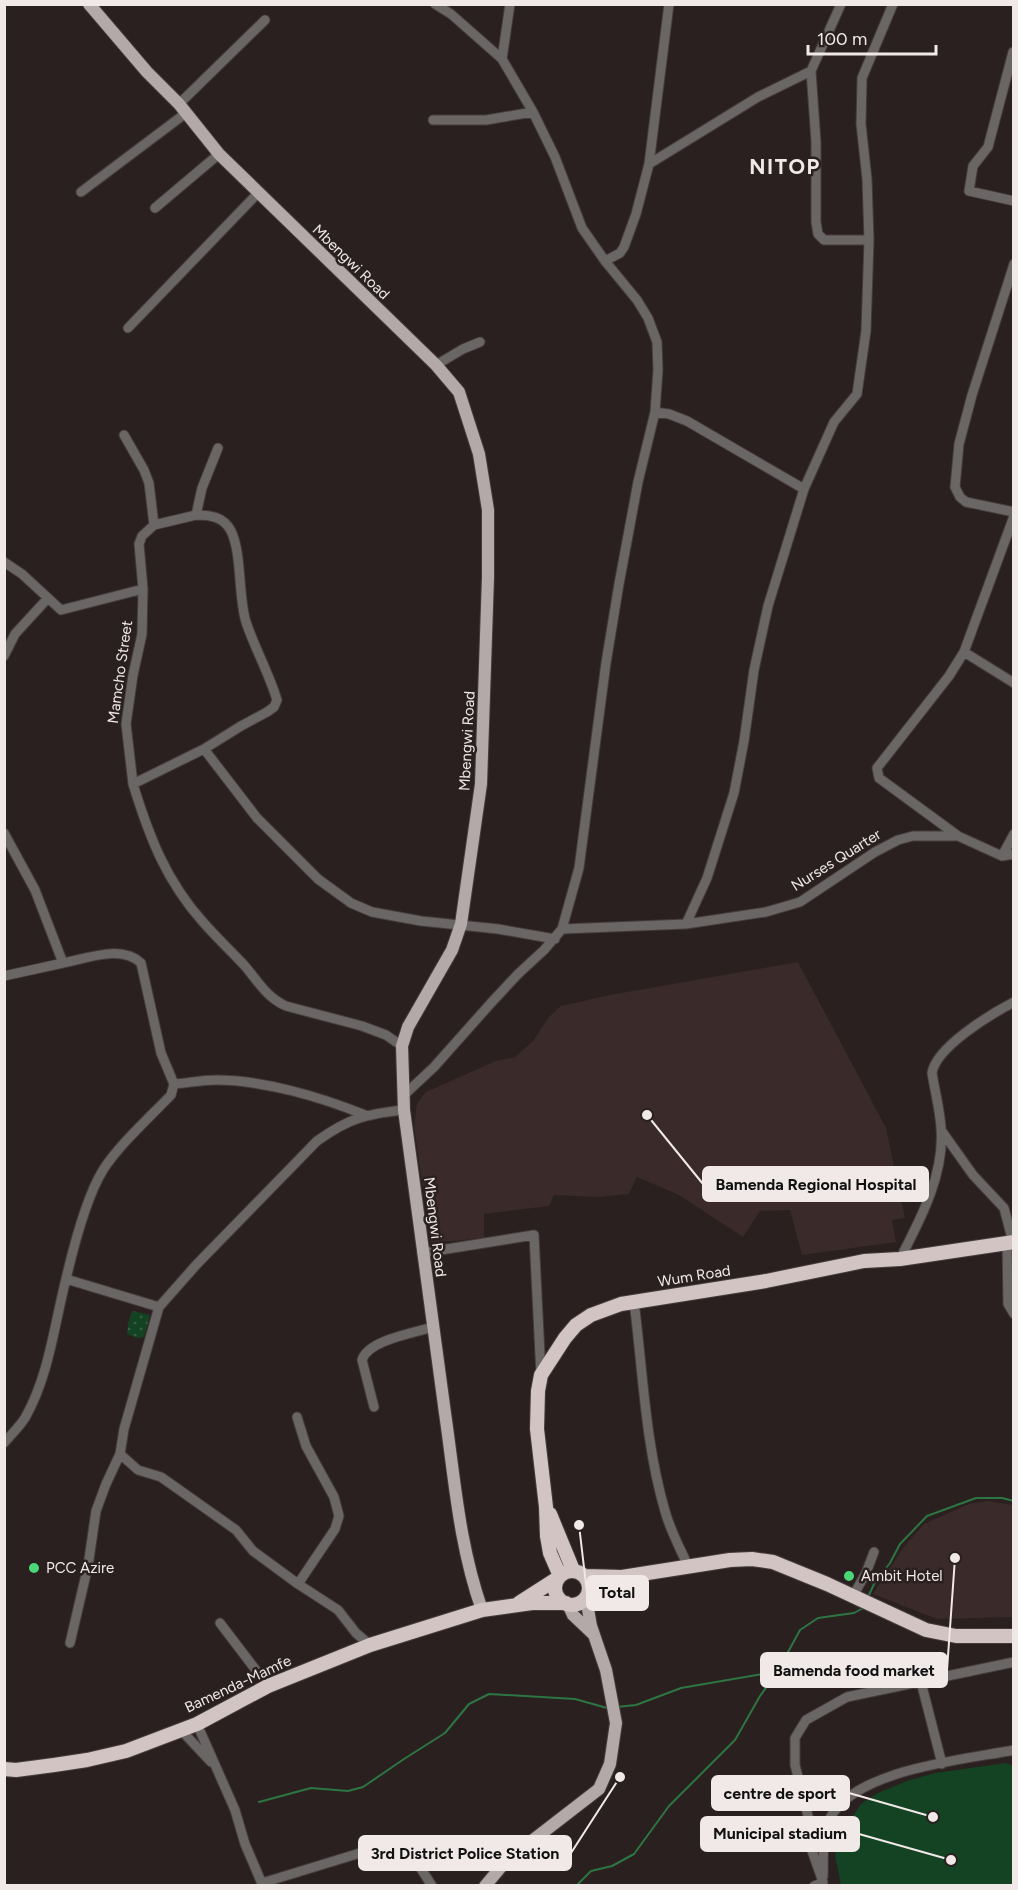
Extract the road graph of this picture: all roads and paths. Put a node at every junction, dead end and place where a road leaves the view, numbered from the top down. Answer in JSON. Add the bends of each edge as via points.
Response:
{"nodes":[{"id":1,"x":88,"y":4,"type":"edge"},
{"id":2,"x":435,"y":4,"type":"edge"},
{"id":3,"x":510,"y":4,"type":"edge"},
{"id":4,"x":669,"y":4,"type":"edge"},
{"id":5,"x":841,"y":4,"type":"edge"},
{"id":6,"x":893,"y":4,"type":"edge"},
{"id":7,"x":264,"y":20,"type":"dead end"},
{"id":8,"x":1013,"y":52,"type":"edge"},
{"id":9,"x":502,"y":59,"type":"junction"},
{"id":10,"x":811,"y":71,"type":"junction"},
{"id":11,"x":182,"y":109,"type":"junction"},
{"id":12,"x":533,"y":112,"type":"junction"},
{"id":13,"x":433,"y":120,"type":"dead end"},
{"id":14,"x":219,"y":154,"type":"junction"},
{"id":15,"x":649,"y":164,"type":"junction"},
{"id":16,"x":81,"y":192,"type":"dead end"},
{"id":17,"x":258,"y":193,"type":"junction"},
{"id":18,"x":1014,"y":201,"type":"edge"},
{"id":19,"x":155,"y":208,"type":"dead end"},
{"id":20,"x":869,"y":240,"type":"junction"},
{"id":21,"x":605,"y":261,"type":"junction"},
{"id":22,"x":1014,"y":264,"type":"edge"},
{"id":23,"x":128,"y":328,"type":"dead end"},
{"id":24,"x":480,"y":342,"type":"dead end"},
{"id":25,"x":436,"y":365,"type":"junction"},
{"id":26,"x":655,"y":412,"type":"junction"},
{"id":27,"x":124,"y":435,"type":"dead end"},
{"id":28,"x":218,"y":448,"type":"dead end"},
{"id":29,"x":804,"y":489,"type":"junction"},
{"id":30,"x":1014,"y":514,"type":"edge"},
{"id":31,"x":196,"y":515,"type":"junction"},
{"id":32,"x":154,"y":525,"type":"junction"},
{"id":33,"x":4,"y":562,"type":"edge"},
{"id":34,"x":143,"y":589,"type":"junction"},
{"id":35,"x":48,"y":598,"type":"junction"},
{"id":36,"x":964,"y":652,"type":"junction"},
{"id":37,"x":4,"y":656,"type":"edge"},
{"id":38,"x":1014,"y":683,"type":"edge"},
{"id":39,"x":204,"y":749,"type":"junction"},
{"id":40,"x":133,"y":784,"type":"junction"},
{"id":41,"x":4,"y":832,"type":"edge"},
{"id":42,"x":1014,"y":834,"type":"edge"},
{"id":43,"x":958,"y":836,"type":"junction"},
{"id":44,"x":1014,"y":854,"type":"edge"},
{"id":45,"x":1002,"y":856,"type":"junction"},
{"id":46,"x":461,"y":924,"type":"junction"},
{"id":47,"x":686,"y":924,"type":"junction"},
{"id":48,"x":562,"y":929,"type":"junction"},
{"id":49,"x":555,"y":939,"type":"junction"},
{"id":50,"x":63,"y":963,"type":"junction"},
{"id":51,"x":4,"y":976,"type":"edge"},
{"id":52,"x":1014,"y":1002,"type":"edge"},
{"id":53,"x":402,"y":1046,"type":"junction"},
{"id":54,"x":174,"y":1084,"type":"junction"},
{"id":55,"x":403,"y":1096,"type":"junction"},
{"id":56,"x":404,"y":1110,"type":"junction"},
{"id":57,"x":364,"y":1115,"type":"junction"},
{"id":58,"x":941,"y":1130,"type":"junction"},
{"id":59,"x":1011,"y":1242,"type":"edge"},
{"id":60,"x":422,"y":1253,"type":"junction"},
{"id":61,"x":900,"y":1259,"type":"junction"},
{"id":62,"x":66,"y":1279,"type":"junction"},
{"id":63,"x":634,"y":1302,"type":"junction"},
{"id":64,"x":159,"y":1307,"type":"junction"},
{"id":65,"x":1014,"y":1314,"type":"edge"},
{"id":66,"x":433,"y":1327,"type":"junction"},
{"id":67,"x":541,"y":1376,"type":"junction"},
{"id":68,"x":374,"y":1407,"type":"dead end"},
{"id":69,"x":297,"y":1417,"type":"dead end"},
{"id":70,"x":4,"y":1443,"type":"edge"},
{"id":71,"x":120,"y":1454,"type":"junction"},
{"id":72,"x":874,"y":1552,"type":"dead end"},
{"id":73,"x":688,"y":1566,"type":"junction"},
{"id":74,"x":569,"y":1575,"type":"junction"},
{"id":75,"x":622,"y":1577,"type":"junction"},
{"id":76,"x":298,"y":1584,"type":"junction"},
{"id":77,"x":586,"y":1598,"type":"junction"},
{"id":78,"x":857,"y":1598,"type":"junction"},
{"id":79,"x":517,"y":1604,"type":"junction"},
{"id":80,"x":567,"y":1604,"type":"junction"},
{"id":81,"x":482,"y":1610,"type":"junction"},
{"id":82,"x":220,"y":1623,"type":"dead end"},
{"id":83,"x":594,"y":1635,"type":"junction"},
{"id":84,"x":1014,"y":1636,"type":"edge"},
{"id":85,"x":70,"y":1643,"type":"dead end"},
{"id":86,"x":370,"y":1645,"type":"junction"},
{"id":87,"x":1014,"y":1662,"type":"edge"},
{"id":88,"x":921,"y":1682,"type":"junction"},
{"id":89,"x":268,"y":1686,"type":"junction"},
{"id":90,"x":196,"y":1724,"type":"junction"},
{"id":91,"x":180,"y":1729,"type":"junction"},
{"id":92,"x":1014,"y":1750,"type":"edge"},
{"id":93,"x":942,"y":1764,"type":"junction"},
{"id":94,"x":217,"y":1768,"type":"junction"},
{"id":95,"x":4,"y":1769,"type":"edge"},
{"id":96,"x":263,"y":1884,"type":"edge"},
{"id":97,"x":820,"y":1884,"type":"edge"},
{"id":98,"x":432,"y":1886,"type":"edge"},
{"id":99,"x":484,"y":1886,"type":"edge"}],
"edges":[{"from":1,"to":11,"type":"main road","name":"Mbengwi Road"},
{"from":2,"to":9,"type":"street"},
{"from":3,"to":9,"type":"street"},
{"from":4,"to":15,"type":"street"},
{"from":5,"to":10,"type":"street"},
{"from":6,"to":20,"type":"street","via":[[862,78]]},
{"from":7,"to":11,"type":"street"},
{"from":8,"to":18,"type":"street","via":[[988,147],[973,166],[969,191]]},
{"from":9,"to":12,"type":"street"},
{"from":10,"to":15,"type":"street","via":[[758,97]]},
{"from":10,"to":20,"type":"street","via":[[818,234],[831,242]]},
{"from":11,"to":14,"type":"main road","name":"Mbengwi Road"},
{"from":11,"to":16,"type":"street"},
{"from":12,"to":13,"type":"street","via":[[486,120]]},
{"from":12,"to":21,"type":"street","via":[[582,228]]},
{"from":14,"to":17,"type":"main road","name":"Mbengwi Road"},
{"from":14,"to":19,"type":"street"},
{"from":15,"to":21,"type":"street","via":[[624,247]]},
{"from":17,"to":23,"type":"street"},
{"from":17,"to":25,"type":"main road","name":"Mbengwi Road"},
{"from":20,"to":29,"type":"street","via":[[866,331],[857,393],[834,422]]},
{"from":21,"to":26,"type":"street","via":[[637,300],[657,342]]},
{"from":22,"to":30,"type":"street","via":[[959,444],[955,487],[966,502]]},
{"from":24,"to":25,"type":"street"},
{"from":25,"to":46,"type":"main road","name":"Mbengwi Road","via":[[463,401],[479,454],[488,510],[481,784]]},
{"from":26,"to":29,"type":"street","via":[[687,422]]},
{"from":26,"to":48,"type":"street","via":[[619,584],[579,868]]},
{"from":27,"to":32,"type":"street","via":[[149,483]]},
{"from":28,"to":31,"type":"street"},
{"from":29,"to":47,"type":"street","via":[[768,606],[734,793],[717,852]]},
{"from":30,"to":36,"type":"street"},
{"from":31,"to":32,"type":"street"},
{"from":31,"to":39,"type":"street","via":[[220,518],[232,532],[246,622],[277,700],[267,712]]},
{"from":32,"to":34,"type":"street","name":"Mamcho Street","via":[[139,544]]},
{"from":33,"to":35,"type":"street"},
{"from":34,"to":35,"type":"street","via":[[64,610]]},
{"from":34,"to":40,"type":"street","name":"Mamcho Street","via":[[142,634],[126,724]]},
{"from":35,"to":37,"type":"street","via":[[15,634]]},
{"from":36,"to":38,"type":"street"},
{"from":36,"to":43,"type":"street","via":[[877,768],[879,777]]},
{"from":39,"to":40,"type":"street"},
{"from":39,"to":46,"type":"street","via":[[256,818],[318,879],[351,903],[372,912]]},
{"from":40,"to":53,"type":"street","name":"Mamcho Street","via":[[150,838],[166,871],[189,906],[266,994],[286,1006],[379,1032]]},
{"from":41,"to":50,"type":"street","via":[[35,890]]},
{"from":42,"to":45,"type":"street"},
{"from":43,"to":45,"type":"street","name":"Nurses Quarter"},
{"from":43,"to":47,"type":"street","name":"Nurses Quarter","via":[[898,840],[800,902],[766,912]]},
{"from":44,"to":45,"type":"street"},
{"from":46,"to":49,"type":"street"},
{"from":46,"to":53,"type":"main road","name":"Mbengwi Road"},
{"from":47,"to":48,"type":"street","name":"Nurses Quarter"},
{"from":48,"to":49,"type":"street"},
{"from":49,"to":55,"type":"street"},
{"from":50,"to":51,"type":"street"},
{"from":50,"to":54,"type":"street","via":[[123,954],[141,963],[161,1053]]},
{"from":52,"to":58,"type":"street","via":[[974,1025],[933,1067]]},
{"from":53,"to":55,"type":"main road","name":"Mbengwi Road"},
{"from":54,"to":57,"type":"street","via":[[242,1082],[298,1093]]},
{"from":54,"to":62,"type":"street","via":[[171,1095],[102,1171]]},
{"from":55,"to":56,"type":"main road","name":"Mbengwi Road"},
{"from":56,"to":57,"type":"street"},
{"from":56,"to":60,"type":"main road","name":"Mbengwi Road"},
{"from":57,"to":64,"type":"street","via":[[317,1141]]},
{"from":58,"to":59,"type":"street","via":[[973,1175],[1004,1208]]},
{"from":58,"to":61,"type":"street","via":[[939,1162],[924,1211]]},
{"from":59,"to":61,"type":"highway","name":"Wum Road"},
{"from":59,"to":65,"type":"street","via":[[1008,1304]]},
{"from":60,"to":66,"type":"main road","name":"Mbengwi Road"},
{"from":60,"to":67,"type":"street","via":[[534,1235]]},
{"from":61,"to":63,"type":"highway","name":"Wum Road","via":[[864,1261]]},
{"from":62,"to":64,"type":"street"},
{"from":62,"to":70,"type":"street","via":[[38,1389],[23,1421]]},
{"from":63,"to":67,"type":"highway","name":"Wum Road","via":[[591,1315],[576,1324]]},
{"from":63,"to":73,"type":"street","via":[[657,1482]]},
{"from":64,"to":71,"type":"street"},
{"from":66,"to":68,"type":"street","via":[[380,1343],[364,1354],[362,1360]]},
{"from":66,"to":81,"type":"main road","name":"Mbengwi Road","via":[[454,1497],[469,1574]]},
{"from":67,"to":74,"type":"highway","name":"Wum Road","via":[[537,1429],[546,1507]]},
{"from":69,"to":76,"type":"street","via":[[306,1446],[334,1497],[339,1516],[335,1529]]},
{"from":71,"to":76,"type":"street","via":[[138,1470],[161,1477],[236,1530],[253,1551]]},
{"from":71,"to":85,"type":"street","via":[[96,1510]]},
{"from":72,"to":78,"type":"street"},
{"from":73,"to":75,"type":"highway"},
{"from":73,"to":78,"type":"highway","via":[[730,1560],[773,1562]]},
{"from":74,"to":75,"type":"highway"},
{"from":74,"to":77,"type":"highway","via":[[589,1586]]},
{"from":74,"to":79,"type":"highway","name":"Bamenda-Mamfe"},
{"from":74,"to":80,"type":"highway","via":[[556,1584],[557,1595]]},
{"from":75,"to":77,"type":"highway","via":[[600,1586]]},
{"from":76,"to":86,"type":"street","via":[[338,1610]]},
{"from":77,"to":80,"type":"highway","via":[[578,1604]]},
{"from":77,"to":83,"type":"main road"},
{"from":78,"to":84,"type":"highway","via":[[942,1634]]},
{"from":79,"to":80,"type":"highway","name":"Bamenda-Mamfe"},
{"from":79,"to":81,"type":"highway","name":"Bamenda-Mamfe"},
{"from":80,"to":83,"type":"main road"},
{"from":81,"to":86,"type":"highway","name":"Bamenda-Mamfe"},
{"from":82,"to":89,"type":"street"},
{"from":83,"to":99,"type":"main road","via":[[606,1670],[616,1723],[610,1764],[599,1789],[506,1862]]},
{"from":86,"to":89,"type":"highway","name":"Bamenda-Mamfe"},
{"from":87,"to":88,"type":"street"},
{"from":88,"to":93,"type":"street"},
{"from":88,"to":97,"type":"street","via":[[847,1697],[806,1720],[795,1738],[795,1765]]},
{"from":89,"to":90,"type":"highway","name":"Bamenda-Mamfe"},
{"from":90,"to":91,"type":"highway","name":"Bamenda-Mamfe"},
{"from":90,"to":94,"type":"street"},
{"from":91,"to":94,"type":"street"},
{"from":91,"to":95,"type":"highway","name":"Bamenda-Mamfe","via":[[126,1751],[87,1760]]},
{"from":92,"to":93,"type":"street"},
{"from":93,"to":97,"type":"street","via":[[879,1780],[856,1791],[843,1803],[830,1818],[825,1835]]},
{"from":94,"to":96,"type":"street"},
{"from":96,"to":98,"type":"street","via":[[396,1842],[406,1845]]}]}
